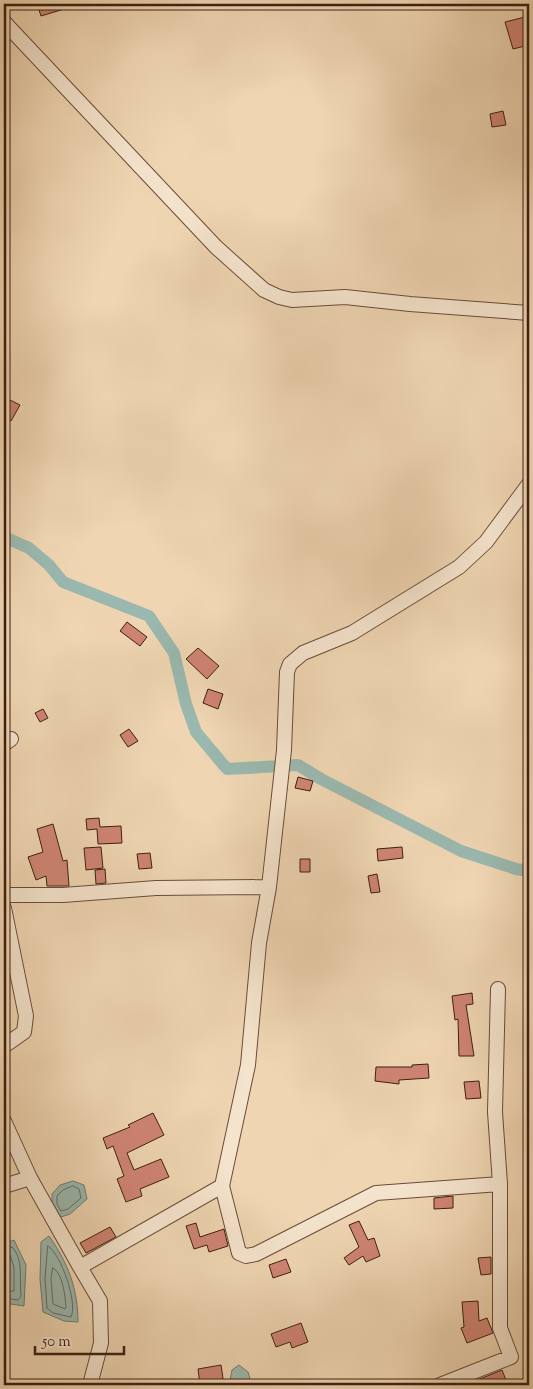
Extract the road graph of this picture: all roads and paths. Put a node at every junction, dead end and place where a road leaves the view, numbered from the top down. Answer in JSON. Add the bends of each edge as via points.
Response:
{"nodes":[{"id":1,"x":4,"y":22,"type":"edge"},
{"id":2,"x":529,"y":313,"type":"edge"},
{"id":3,"x":529,"y":484,"type":"edge"},
{"id":4,"x":269,"y":887,"type":"junction"},
{"id":5,"x":4,"y":895,"type":"edge"},
{"id":6,"x":4,"y":908,"type":"edge"},
{"id":7,"x":498,"y":990,"type":"dead end"},
{"id":8,"x":4,"y":1046,"type":"edge"},
{"id":9,"x":4,"y":1121,"type":"edge"},
{"id":10,"x":30,"y":1178,"type":"junction"},
{"id":11,"x":500,"y":1184,"type":"junction"},
{"id":12,"x":4,"y":1186,"type":"edge"},
{"id":13,"x":222,"y":1186,"type":"junction"},
{"id":14,"x":80,"y":1267,"type":"junction"},
{"id":15,"x":90,"y":1385,"type":"edge"},
{"id":16,"x":440,"y":1385,"type":"edge"}],
"edges":[{"from":1,"to":2,"type":"street","via":[[216,247],[264,290],[292,300],[345,297]]},
{"from":3,"to":4,"type":"street","via":[[486,542],[460,567],[352,633],[295,658],[287,672],[284,750]]},
{"from":4,"to":5,"type":"street"},
{"from":4,"to":13,"type":"street","via":[[259,942],[248,1064]]},
{"from":6,"to":8,"type":"street","via":[[26,1016],[24,1032]]},
{"from":7,"to":11,"type":"street","via":[[496,1112]]},
{"from":9,"to":10,"type":"street"},
{"from":10,"to":12,"type":"street"},
{"from":10,"to":14,"type":"street"},
{"from":11,"to":13,"type":"street","via":[[376,1193],[256,1254],[246,1256],[239,1253]]},
{"from":11,"to":16,"type":"street","via":[[500,1328],[511,1357]]},
{"from":13,"to":14,"type":"street"},
{"from":14,"to":15,"type":"street","via":[[100,1301],[101,1343]]}]}
